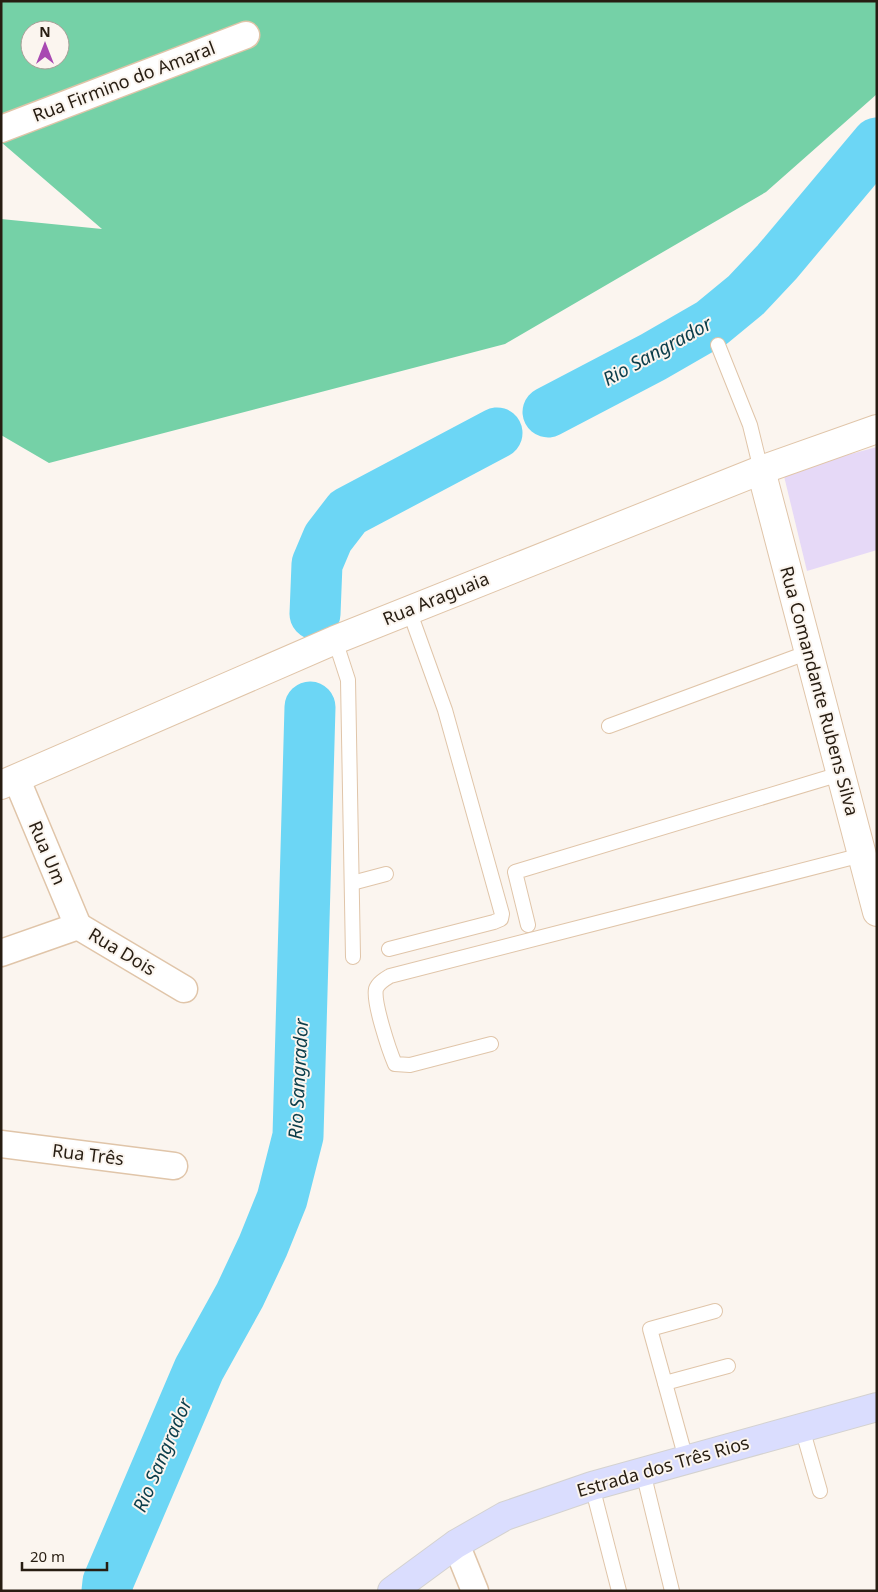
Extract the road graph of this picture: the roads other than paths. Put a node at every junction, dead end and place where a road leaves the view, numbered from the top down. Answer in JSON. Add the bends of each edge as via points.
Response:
{"nodes":[{"id":1,"x":246,"y":35,"type":"dead end"},
{"id":2,"x":1,"y":129,"type":"edge"},
{"id":3,"x":718,"y":345,"type":"dead end"},
{"id":4,"x":877,"y":429,"type":"edge"},
{"id":5,"x":761,"y":470,"type":"junction"},
{"id":6,"x":409,"y":610,"type":"junction"},
{"id":7,"x":334,"y":640,"type":"junction"},
{"id":8,"x":809,"y":652,"type":"junction"},
{"id":9,"x":609,"y":726,"type":"dead end"},
{"id":10,"x":840,"y":774,"type":"junction"},
{"id":11,"x":9,"y":783,"type":"edge"},
{"id":12,"x":862,"y":855,"type":"junction"},
{"id":13,"x":386,"y":874,"type":"dead end"},
{"id":14,"x":352,"y":882,"type":"junction"},
{"id":15,"x":877,"y":912,"type":"edge"},
{"id":16,"x":528,"y":925,"type":"dead end"},
{"id":17,"x":78,"y":926,"type":"junction"},
{"id":18,"x":389,"y":949,"type":"dead end"},
{"id":19,"x":1,"y":953,"type":"edge"},
{"id":20,"x":353,"y":957,"type":"dead end"},
{"id":21,"x":184,"y":989,"type":"dead end"},
{"id":22,"x":490,"y":1044,"type":"dead end"},
{"id":23,"x":1,"y":1144,"type":"edge"},
{"id":24,"x":174,"y":1166,"type":"dead end"},
{"id":25,"x":715,"y":1311,"type":"dead end"},
{"id":26,"x":728,"y":1366,"type":"dead end"},
{"id":27,"x":665,"y":1383,"type":"junction"},
{"id":28,"x":877,"y":1407,"type":"edge"},
{"id":29,"x":802,"y":1428,"type":"junction"},
{"id":30,"x":686,"y":1459,"type":"junction"},
{"id":31,"x":643,"y":1472,"type":"junction"},
{"id":32,"x":592,"y":1486,"type":"junction"},
{"id":33,"x":820,"y":1491,"type":"dead end"},
{"id":34,"x":456,"y":1544,"type":"junction"},
{"id":35,"x":392,"y":1591,"type":"edge"},
{"id":36,"x":475,"y":1591,"type":"edge"},
{"id":37,"x":619,"y":1591,"type":"edge"},
{"id":38,"x":672,"y":1591,"type":"edge"}],
"edges":[{"from":1,"to":2,"type":"street","name":"Rua Firmino do Amaral"},
{"from":3,"to":5,"type":"lane","via":[[750,425]]},
{"from":4,"to":5,"type":"street","name":"Rua Araguaia"},
{"from":5,"to":6,"type":"street","name":"Rua Araguaia"},
{"from":5,"to":8,"type":"street","name":"Rua Comandante Rubens Silva"},
{"from":6,"to":7,"type":"street","name":"Rua Araguaia"},
{"from":6,"to":18,"type":"lane","via":[[445,710],[502,914],[501,919],[494,922]]},
{"from":7,"to":11,"type":"street","name":"Rua Araguaia"},
{"from":7,"to":14,"type":"lane","via":[[348,680]]},
{"from":8,"to":9,"type":"lane"},
{"from":8,"to":10,"type":"street","name":"Rua Comandante Rubens Silva"},
{"from":10,"to":12,"type":"street","name":"Rua Comandante Rubens Silva"},
{"from":10,"to":16,"type":"lane","via":[[514,872]]},
{"from":11,"to":17,"type":"street","name":"Rua Um"},
{"from":12,"to":15,"type":"street","name":"Rua Comandante Rubens Silva"},
{"from":12,"to":22,"type":"lane","via":[[390,976],[376,988],[376,1001],[395,1064],[410,1065]]},
{"from":13,"to":14,"type":"lane"},
{"from":14,"to":20,"type":"lane"},
{"from":17,"to":19,"type":"street","name":"Rua Dois"},
{"from":17,"to":21,"type":"street","name":"Rua Dois"},
{"from":23,"to":24,"type":"street","name":"Rua Três"},
{"from":25,"to":27,"type":"lane","via":[[650,1330]]},
{"from":26,"to":27,"type":"lane"},
{"from":27,"to":30,"type":"lane"},
{"from":28,"to":29,"type":"main road","name":"Estrada dos Três Rios"},
{"from":29,"to":30,"type":"main road","name":"Estrada dos Três Rios"},
{"from":29,"to":33,"type":"lane"},
{"from":30,"to":31,"type":"main road","name":"Estrada dos Três Rios"},
{"from":31,"to":32,"type":"main road","name":"Estrada dos Três Rios"},
{"from":31,"to":38,"type":"lane"},
{"from":32,"to":34,"type":"main road","name":"Estrada dos Três Rios","via":[[505,1516]]},
{"from":32,"to":37,"type":"lane"},
{"from":34,"to":35,"type":"main road","name":"Estrada dos Três Rios"},
{"from":34,"to":36,"type":"street"}]}
